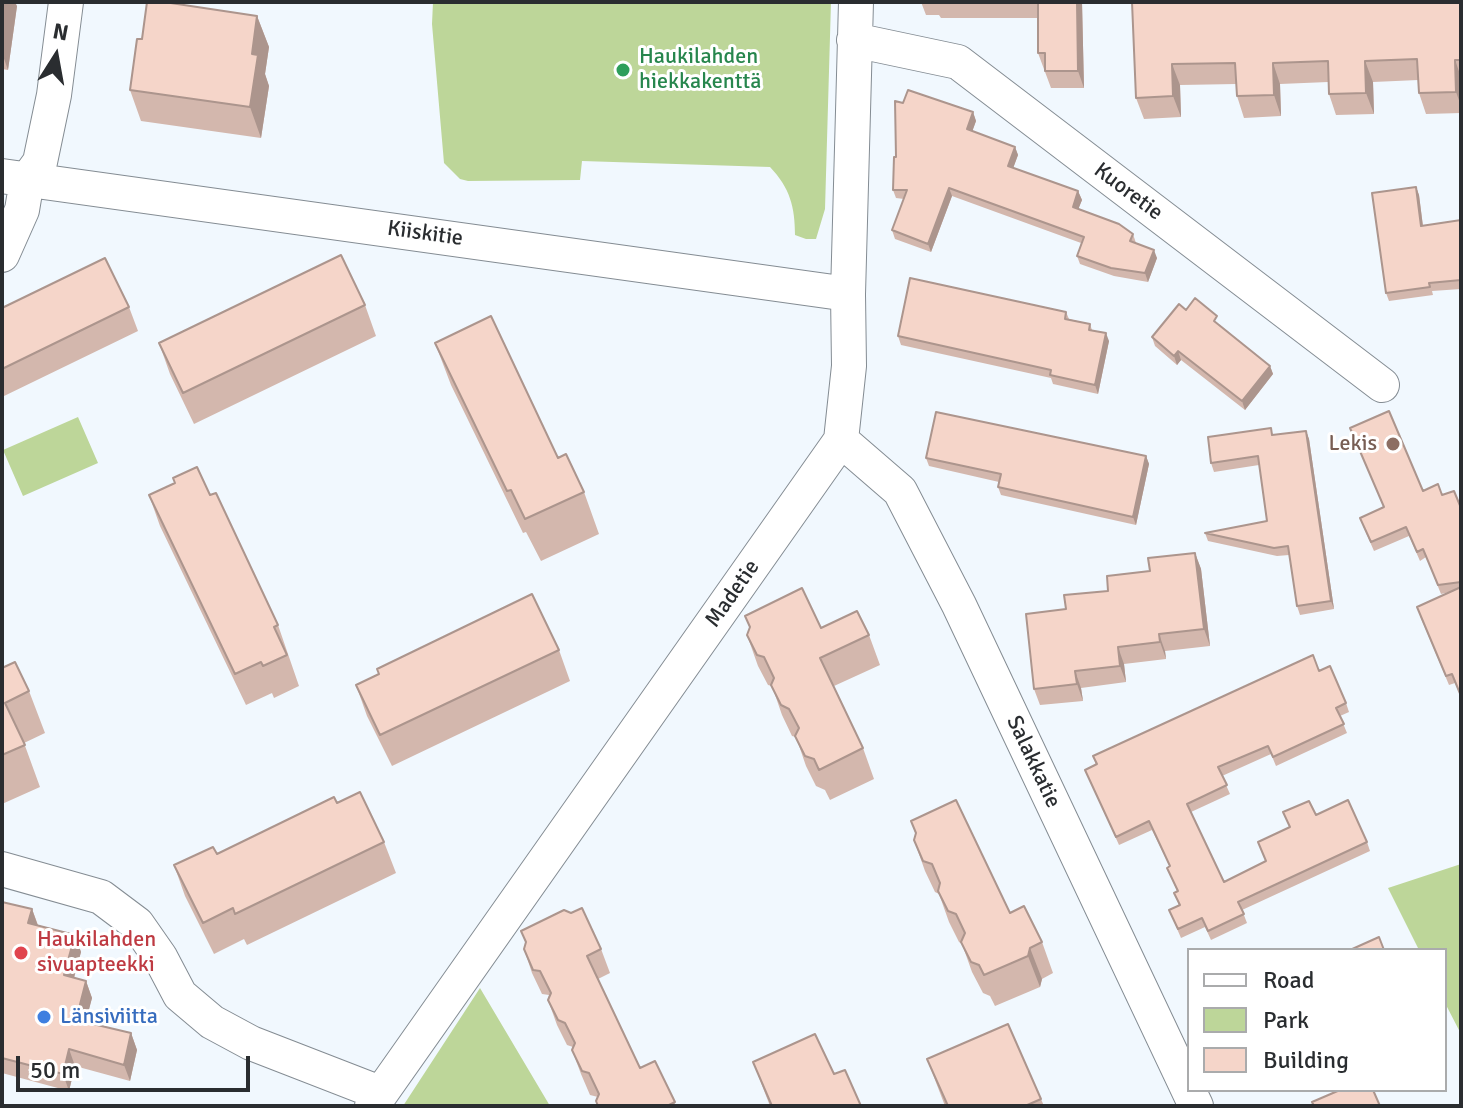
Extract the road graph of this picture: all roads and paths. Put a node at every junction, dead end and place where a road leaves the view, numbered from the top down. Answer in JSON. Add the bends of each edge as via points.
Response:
{"nodes":[{"id":1,"x":66,"y":2,"type":"edge"},
{"id":2,"x":856,"y":2,"type":"edge"},
{"id":3,"x":854,"y":40,"type":"junction"},
{"id":4,"x":15,"y":178,"type":"edge"},
{"id":5,"x":2,"y":255,"type":"edge"},
{"id":6,"x":848,"y":294,"type":"junction"},
{"id":7,"x":1382,"y":385,"type":"dead end"},
{"id":8,"x":841,"y":440,"type":"junction"},
{"id":9,"x":2,"y":869,"type":"edge"},
{"id":10,"x":1187,"y":1087,"type":"edge"},
{"id":11,"x":376,"y":1100,"type":"edge"}],
"edges":[{"from":1,"to":4,"type":"street","via":[[40,162]]},
{"from":2,"to":3,"type":"street","name":"Madetie"},
{"from":3,"to":6,"type":"street","name":"Madetie"},
{"from":3,"to":7,"type":"street","name":"Kuoretie","via":[[958,62]]},
{"from":4,"to":5,"type":"street","via":[[22,210]]},
{"from":4,"to":6,"type":"street","name":"Kiiskitie"},
{"from":6,"to":8,"type":"street","name":"Madetie","via":[[849,366]]},
{"from":8,"to":10,"type":"street","name":"Salakkatie","via":[[900,491]]},
{"from":8,"to":11,"type":"street","name":"Madetie"},
{"from":9,"to":11,"type":"street","via":[[101,897],[137,924],[180,995],[212,1022]]}]}
